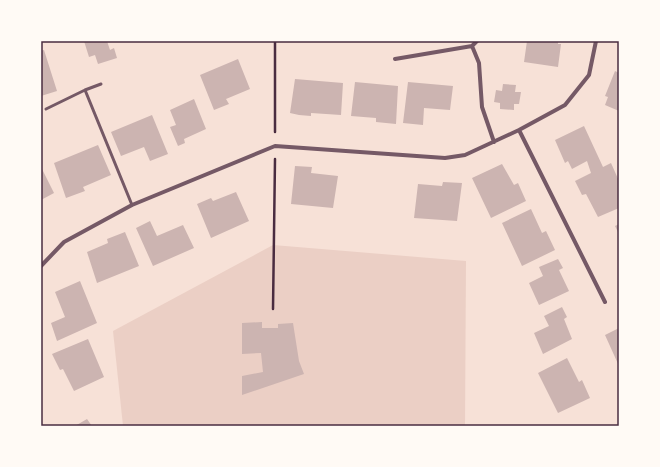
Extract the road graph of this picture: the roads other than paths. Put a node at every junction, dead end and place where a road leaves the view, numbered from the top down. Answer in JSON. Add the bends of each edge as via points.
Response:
{"nodes":[{"id":1,"x":477,"y":41,"type":"edge"},
{"id":2,"x":596,"y":41,"type":"edge"},
{"id":3,"x":472,"y":46,"type":"junction"},
{"id":4,"x":396,"y":59,"type":"dead end"},
{"id":5,"x":101,"y":84,"type":"dead end"},
{"id":6,"x":85,"y":90,"type":"junction"},
{"id":7,"x":46,"y":109,"type":"dead end"},
{"id":8,"x":519,"y":130,"type":"junction"},
{"id":9,"x":494,"y":142,"type":"junction"},
{"id":10,"x":132,"y":205,"type":"junction"},
{"id":11,"x":41,"y":266,"type":"edge"},
{"id":12,"x":605,"y":302,"type":"dead end"}],
"edges":[{"from":1,"to":3,"type":"street"},
{"from":2,"to":8,"type":"street","via":[[589,75],[565,105]]},
{"from":3,"to":4,"type":"street"},
{"from":3,"to":9,"type":"street","via":[[479,63],[482,107]]},
{"from":5,"to":6,"type":"lane"},
{"from":6,"to":7,"type":"lane"},
{"from":6,"to":10,"type":"lane"},
{"from":8,"to":9,"type":"street"},
{"from":8,"to":12,"type":"street"},
{"from":9,"to":10,"type":"street","via":[[464,155],[445,158],[275,146]]},
{"from":10,"to":11,"type":"street","via":[[64,242]]}]}
